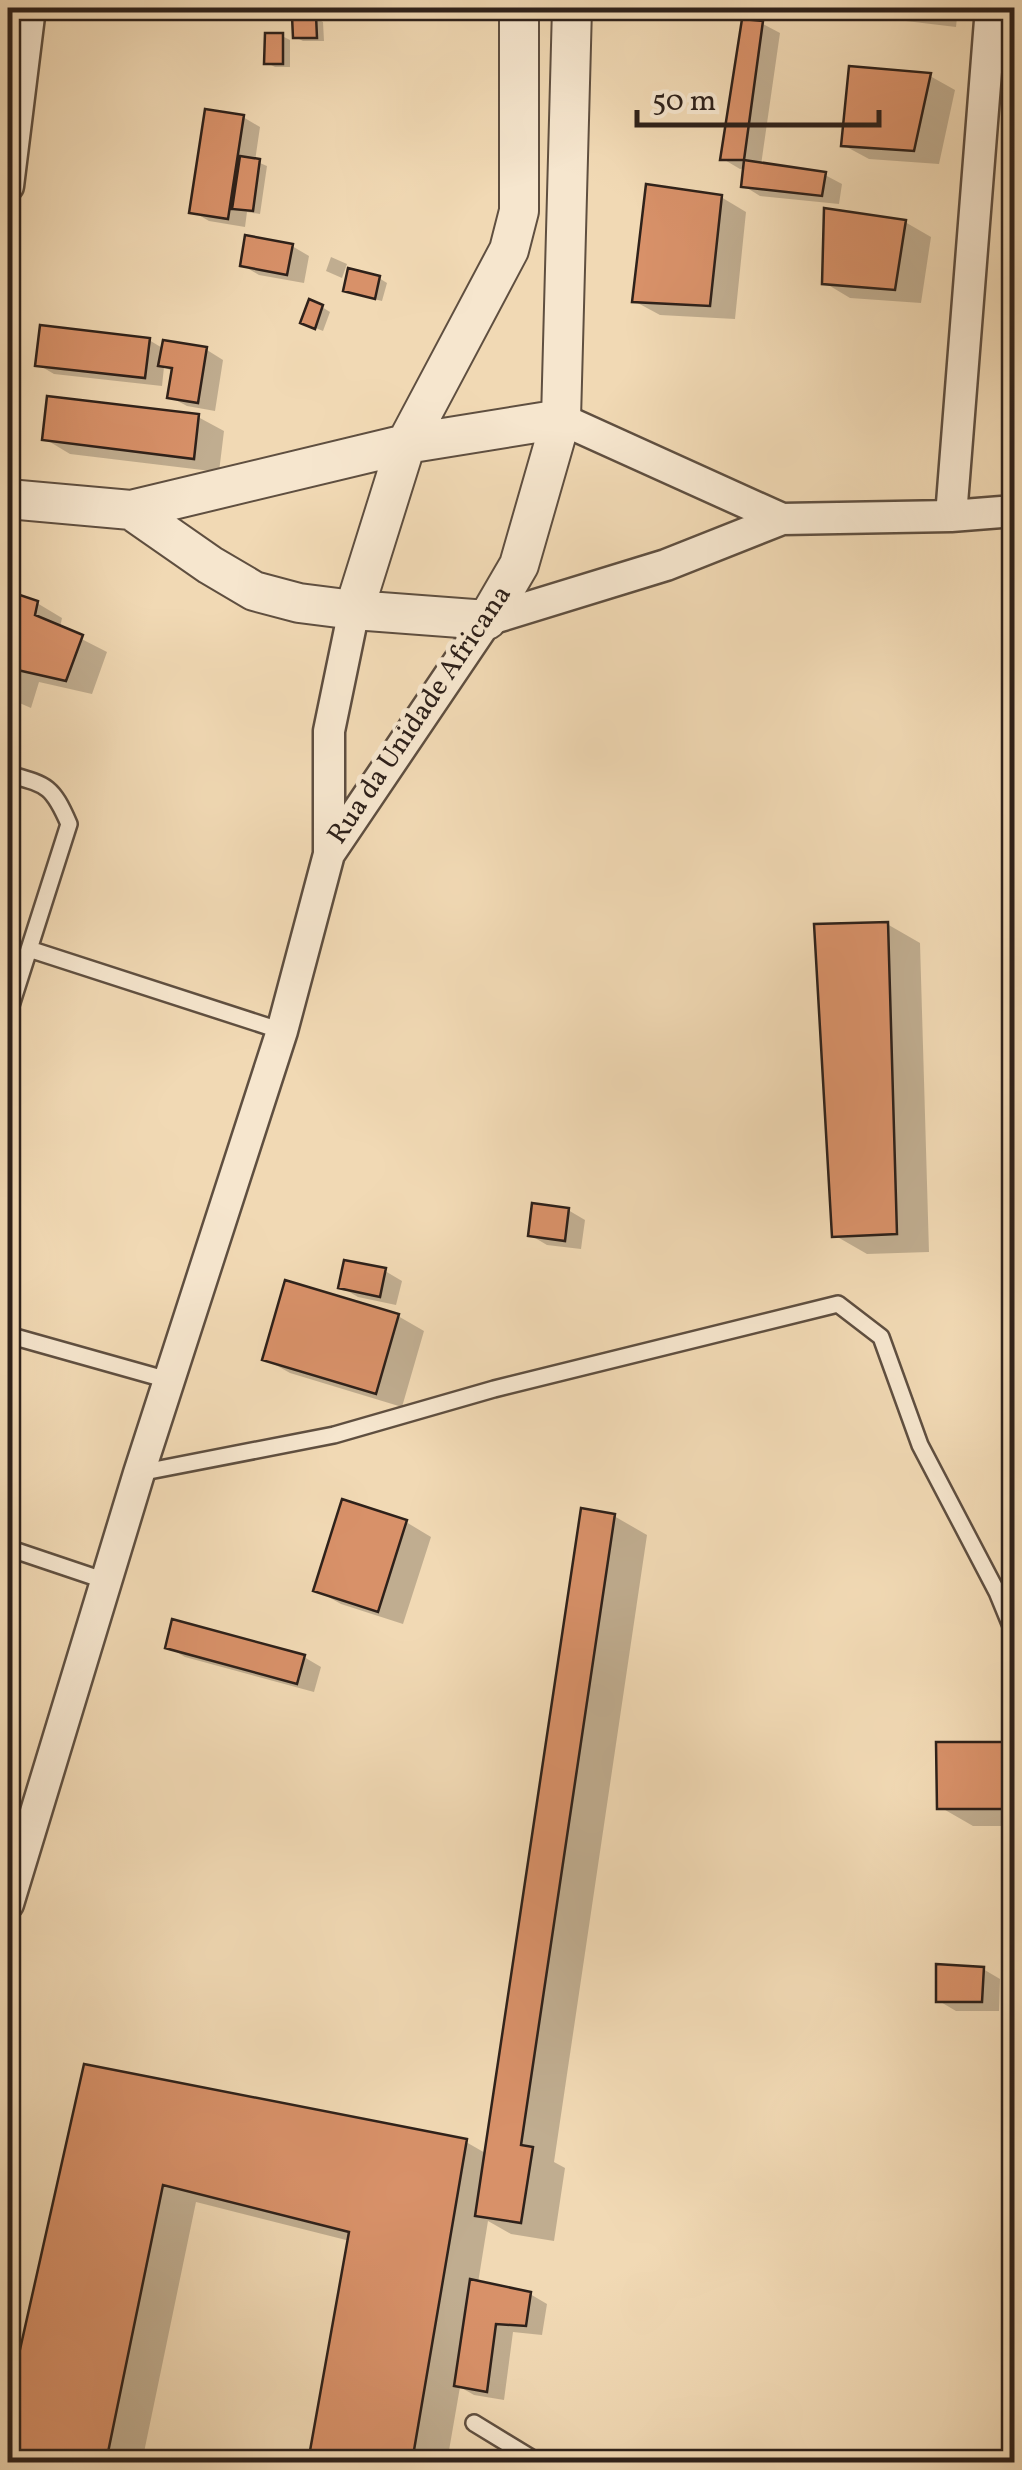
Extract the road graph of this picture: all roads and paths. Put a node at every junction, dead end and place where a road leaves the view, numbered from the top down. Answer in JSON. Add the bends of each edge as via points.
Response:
{"nodes":[{"id":1,"x":30,"y":8,"type":"edge"},
{"id":2,"x":519,"y":8,"type":"edge"},
{"id":3,"x":572,"y":8,"type":"edge"},
{"id":4,"x":992,"y":8,"type":"edge"},
{"id":5,"x":8,"y":186,"type":"edge"},
{"id":6,"x":561,"y":419,"type":"junction"},
{"id":7,"x":406,"y":444,"type":"junction"},
{"id":8,"x":8,"y":499,"type":"edge"},
{"id":9,"x":131,"y":510,"type":"junction"},
{"id":10,"x":1014,"y":512,"type":"edge"},
{"id":11,"x":951,"y":516,"type":"junction"},
{"id":12,"x":782,"y":519,"type":"junction"},
{"id":13,"x":354,"y":610,"type":"junction"},
{"id":14,"x":487,"y":620,"type":"junction"},
{"id":15,"x":8,"y":774,"type":"edge"},
{"id":16,"x":329,"y":854,"type":"junction"},
{"id":17,"x":29,"y":949,"type":"junction"},
{"id":18,"x":8,"y":1016,"type":"edge"},
{"id":19,"x":282,"y":1031,"type":"junction"},
{"id":20,"x":8,"y":1335,"type":"edge"},
{"id":21,"x":168,"y":1380,"type":"junction"},
{"id":22,"x":139,"y":1473,"type":"junction"},
{"id":23,"x":8,"y":1548,"type":"edge"},
{"id":24,"x":106,"y":1581,"type":"junction"},
{"id":25,"x":1013,"y":1632,"type":"edge"},
{"id":26,"x":8,"y":1904,"type":"edge"},
{"id":27,"x":474,"y":2422,"type":"dead end"},
{"id":28,"x":538,"y":2462,"type":"edge"}],
"edges":[{"from":1,"to":5,"type":"street"},
{"from":2,"to":7,"type":"street","name":"Rua da Unidade Africana","via":[[519,211],[509,250]]},
{"from":3,"to":6,"type":"street","name":"Rua da Unidade Africana"},
{"from":4,"to":11,"type":"street"},
{"from":6,"to":7,"type":"street"},
{"from":6,"to":12,"type":"street"},
{"from":6,"to":14,"type":"street","name":"Rua da Unidade Africana","via":[[519,566]]},
{"from":7,"to":9,"type":"street"},
{"from":7,"to":13,"type":"street","name":"Rua da Unidade Africana"},
{"from":8,"to":9,"type":"street"},
{"from":9,"to":13,"type":"street","via":[[254,592]]},
{"from":10,"to":11,"type":"street"},
{"from":11,"to":12,"type":"street"},
{"from":12,"to":14,"type":"street","via":[[666,565]]},
{"from":13,"to":14,"type":"street"},
{"from":13,"to":16,"type":"street","name":"Rua da Unidade Africana","via":[[328,730]]},
{"from":14,"to":16,"type":"street","name":"Rua da Unidade Africana"},
{"from":15,"to":17,"type":"lane","via":[[42,784],[69,824]]},
{"from":16,"to":19,"type":"street"},
{"from":17,"to":18,"type":"lane"},
{"from":17,"to":19,"type":"lane"},
{"from":19,"to":21,"type":"street"},
{"from":20,"to":21,"type":"lane"},
{"from":21,"to":22,"type":"street"},
{"from":22,"to":24,"type":"street"},
{"from":22,"to":25,"type":"lane","via":[[334,1434],[838,1304],[881,1338],[920,1445]]},
{"from":23,"to":24,"type":"lane"},
{"from":24,"to":26,"type":"street"},
{"from":27,"to":28,"type":"lane"}]}
